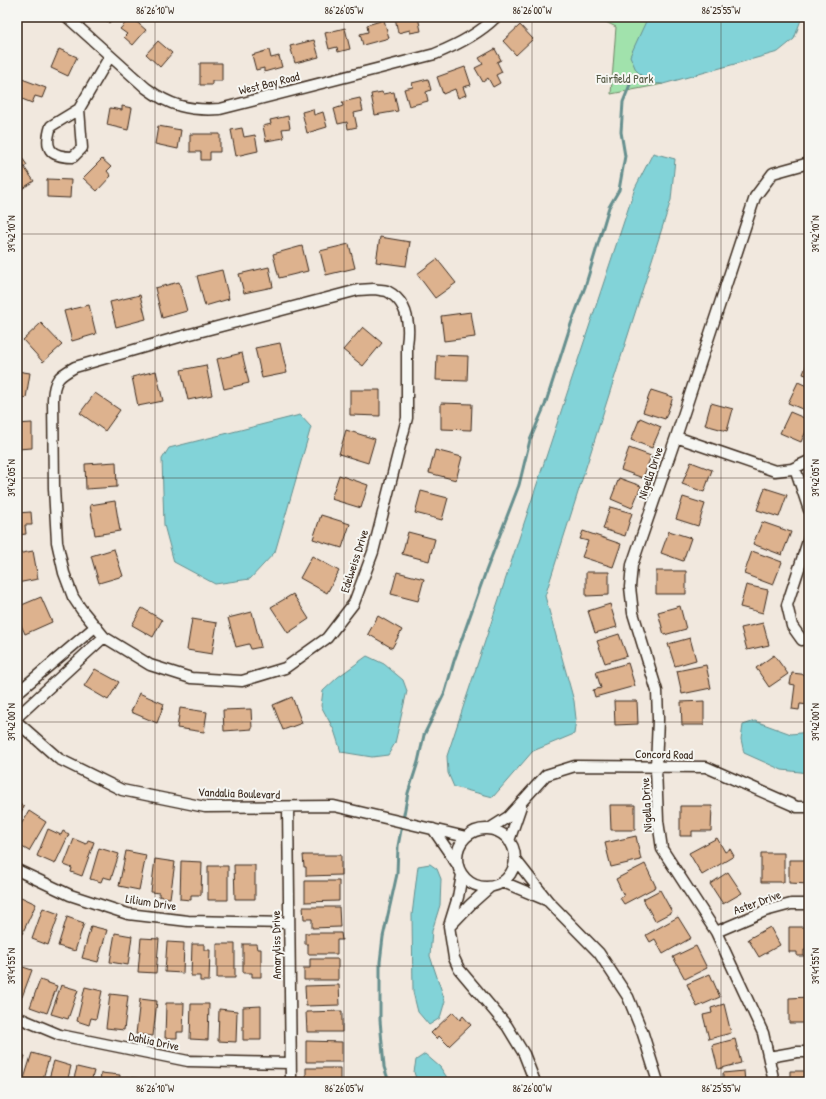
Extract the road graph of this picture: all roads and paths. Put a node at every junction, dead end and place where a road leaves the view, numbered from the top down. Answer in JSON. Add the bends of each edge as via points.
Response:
{"nodes":[{"id":1,"x":67,"y":17,"type":"edge"},
{"id":2,"x":496,"y":17,"type":"edge"},
{"id":3,"x":110,"y":56,"type":"junction"},
{"id":4,"x":79,"y":109,"type":"junction"},
{"id":5,"x":809,"y":163,"type":"edge"},
{"id":6,"x":676,"y":438,"type":"junction"},
{"id":7,"x":809,"y":461,"type":"edge"},
{"id":8,"x":795,"y":468,"type":"junction"},
{"id":9,"x":809,"y":510,"type":"edge"},
{"id":10,"x":809,"y":538,"type":"edge"},
{"id":11,"x":96,"y":626,"type":"junction"},
{"id":12,"x":104,"y":637,"type":"junction"},
{"id":13,"x":802,"y":640,"type":"dead end"},
{"id":14,"x":17,"y":693,"type":"edge"},
{"id":15,"x":17,"y":717,"type":"edge"},
{"id":16,"x":17,"y":722,"type":"edge"},
{"id":17,"x":656,"y":767,"type":"junction"},
{"id":18,"x":522,"y":801,"type":"junction"},
{"id":19,"x":288,"y":807,"type":"junction"},
{"id":20,"x":809,"y":807,"type":"edge"},
{"id":21,"x":433,"y":829,"type":"junction"},
{"id":22,"x":489,"y":829,"type":"junction"},
{"id":23,"x":466,"y":837,"type":"junction"},
{"id":24,"x":509,"y":841,"type":"junction"},
{"id":25,"x":515,"y":859,"type":"junction"},
{"id":26,"x":457,"y":864,"type":"junction"},
{"id":27,"x":17,"y":870,"type":"edge"},
{"id":28,"x":462,"y":875,"type":"junction"},
{"id":29,"x":503,"y":882,"type":"junction"},
{"id":30,"x":490,"y":887,"type":"junction"},
{"id":31,"x":548,"y":901,"type":"junction"},
{"id":32,"x":809,"y":904,"type":"edge"},
{"id":33,"x":289,"y":923,"type":"junction"},
{"id":34,"x":449,"y":926,"type":"junction"},
{"id":35,"x":716,"y":932,"type":"junction"},
{"id":36,"x":17,"y":1017,"type":"edge"},
{"id":37,"x":809,"y":1052,"type":"edge"},
{"id":38,"x":768,"y":1057,"type":"junction"},
{"id":39,"x":290,"y":1063,"type":"junction"},
{"id":40,"x":291,"y":1082,"type":"edge"},
{"id":41,"x":535,"y":1082,"type":"edge"},
{"id":42,"x":658,"y":1082,"type":"edge"},
{"id":43,"x":774,"y":1082,"type":"edge"}],
"edges":[{"from":1,"to":3,"type":"street","name":"West Bay Road"},
{"from":2,"to":3,"type":"street","name":"West Bay Road","via":[[472,36],[435,54],[220,109],[188,109],[166,101],[146,88]]},
{"from":3,"to":4,"type":"street"},
{"from":4,"to":4,"type":"street","via":[[51,126],[47,138],[49,147],[55,155],[73,157],[82,148]]},
{"from":5,"to":6,"type":"street","name":"Nigella Drive","via":[[773,173],[755,197]]},
{"from":6,"to":8,"type":"street","via":[[775,471]]},
{"from":6,"to":17,"type":"street","name":"Nigella Drive","via":[[632,565],[630,588],[633,614],[657,691]]},
{"from":7,"to":8,"type":"street"},
{"from":8,"to":9,"type":"street"},
{"from":10,"to":13,"type":"street","via":[[787,605],[792,626]]},
{"from":11,"to":12,"type":"street","name":"Edelweiss Drive"},
{"from":11,"to":12,"type":"street","name":"Edelweiss Drive","via":[[73,597],[57,542],[53,398],[56,380],[75,367],[358,290],[387,291],[400,302],[407,314],[408,326],[407,418],[373,552],[354,603],[327,638],[285,668],[242,681],[191,678],[150,665]]},
{"from":11,"to":14,"type":"street"},
{"from":12,"to":15,"type":"street"},
{"from":16,"to":19,"type":"street","name":"Vandalia Boulevard","via":[[59,759],[122,790],[205,807]]},
{"from":17,"to":18,"type":"street","name":"Concord Road","via":[[576,766],[546,775]]},
{"from":17,"to":20,"type":"street","name":"Concord Road","via":[[706,768],[797,807]]},
{"from":17,"to":35,"type":"street","name":"Nigella Drive","via":[[662,850]]},
{"from":18,"to":22,"type":"street","name":"Concord Road","via":[[508,817]]},
{"from":18,"to":24,"type":"street","name":"Concord Road"},
{"from":19,"to":21,"type":"street","name":"Vandalia Boulevard","via":[[334,806]]},
{"from":19,"to":33,"type":"street","name":"Amaryliss Drive"},
{"from":21,"to":23,"type":"street","name":"Vandalia Boulevard"},
{"from":21,"to":26,"type":"street"},
{"from":22,"to":23,"type":"street","via":[[473,832]]},
{"from":22,"to":24,"type":"street","via":[[500,833]]},
{"from":23,"to":26,"type":"street","via":[[460,845]]},
{"from":24,"to":25,"type":"street"},
{"from":25,"to":29,"type":"street","via":[[512,872]]},
{"from":25,"to":31,"type":"street"},
{"from":26,"to":28,"type":"street"},
{"from":27,"to":33,"type":"street","name":"Lilium Drive","via":[[70,895],[128,914],[188,921]]},
{"from":28,"to":30,"type":"street","via":[[474,885]]},
{"from":28,"to":34,"type":"street"},
{"from":29,"to":30,"type":"street"},
{"from":29,"to":31,"type":"street"},
{"from":30,"to":34,"type":"street"},
{"from":31,"to":42,"type":"street","via":[[599,953],[628,997]]},
{"from":32,"to":35,"type":"street","name":"Aster Drive","via":[[791,904],[765,911]]},
{"from":33,"to":39,"type":"street","name":"Amaryliss Drive"},
{"from":34,"to":41,"type":"street","via":[[454,958],[459,968],[507,1026],[524,1054]]},
{"from":35,"to":38,"type":"street","name":"Nigella Drive","via":[[763,1033]]},
{"from":36,"to":39,"type":"street","name":"Dahlia Drive","via":[[60,1035],[188,1061]]},
{"from":37,"to":38,"type":"street"},
{"from":38,"to":43,"type":"street","name":"Nigella Drive"},
{"from":39,"to":40,"type":"street","name":"Amaryliss Drive"}]}
